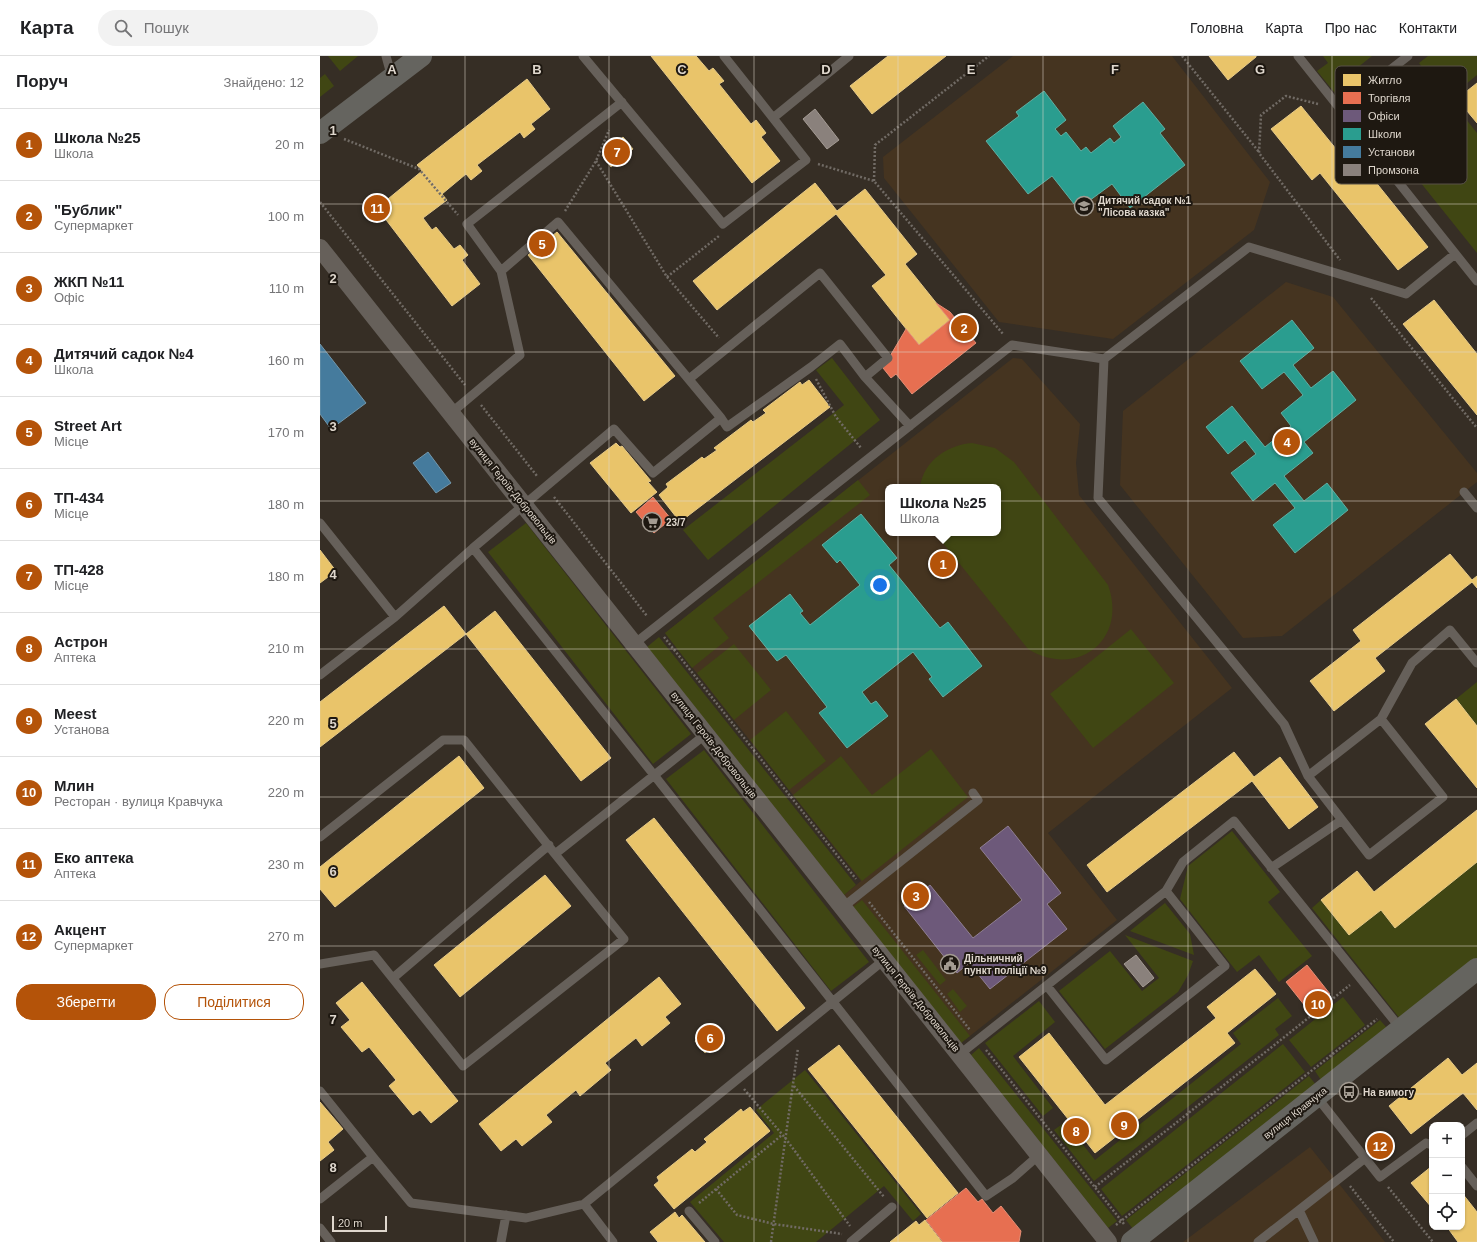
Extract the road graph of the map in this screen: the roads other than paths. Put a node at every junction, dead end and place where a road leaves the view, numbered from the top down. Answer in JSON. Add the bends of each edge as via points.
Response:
{"nodes":[{"id":1,"x":386,"y":56,"type":"edge"},
{"id":2,"x":421,"y":56,"type":"edge"},
{"id":3,"x":583,"y":56,"type":"edge"},
{"id":4,"x":724,"y":56,"type":"edge"},
{"id":5,"x":849,"y":56,"type":"edge"},
{"id":6,"x":1298,"y":56,"type":"edge"},
{"id":7,"x":1408,"y":56,"type":"edge"},
{"id":8,"x":1395,"y":66,"type":"edge"},
{"id":9,"x":392,"y":78,"type":"junction"},
{"id":10,"x":622,"y":102,"type":"junction"},
{"id":11,"x":1335,"y":103,"type":"edge"},
{"id":12,"x":772,"y":118,"type":"junction"},
{"id":13,"x":322,"y":132,"type":"edge"},
{"id":14,"x":1400,"y":184,"type":"edge"},
{"id":15,"x":320,"y":248,"type":"edge"},
{"id":16,"x":1456,"y":254,"type":"junction"},
{"id":17,"x":501,"y":271,"type":"junction"},
{"id":18,"x":1477,"y":281,"type":"edge"},
{"id":19,"x":1104,"y":359,"type":"junction"},
{"id":20,"x":865,"y":377,"type":"junction"},
{"id":21,"x":688,"y":379,"type":"junction"},
{"id":22,"x":451,"y":413,"type":"junction"},
{"id":23,"x":721,"y":418,"type":"junction"},
{"id":24,"x":910,"y":426,"type":"junction"},
{"id":25,"x":1464,"y":492,"type":"dead end"},
{"id":26,"x":524,"y":504,"type":"junction"},
{"id":27,"x":1477,"y":508,"type":"edge"},
{"id":28,"x":320,"y":522,"type":"edge"},
{"id":29,"x":472,"y":548,"type":"junction"},
{"id":30,"x":395,"y":617,"type":"junction"},
{"id":31,"x":634,"y":644,"type":"junction"},
{"id":32,"x":1477,"y":663,"type":"edge"},
{"id":33,"x":320,"y":675,"type":"edge"},
{"id":34,"x":1381,"y":718,"type":"junction"},
{"id":35,"x":706,"y":734,"type":"junction"},
{"id":36,"x":654,"y":775,"type":"junction"},
{"id":37,"x":1308,"y":776,"type":"junction"},
{"id":38,"x":973,"y":793,"type":"dead end"},
{"id":39,"x":1342,"y":820,"type":"junction"},
{"id":40,"x":320,"y":837,"type":"edge"},
{"id":41,"x":549,"y":845,"type":"junction"},
{"id":42,"x":555,"y":854,"type":"junction"},
{"id":43,"x":1271,"y":868,"type":"junction"},
{"id":44,"x":1166,"y":891,"type":"junction"},
{"id":45,"x":843,"y":907,"type":"junction"},
{"id":46,"x":884,"y":960,"type":"junction"},
{"id":47,"x":320,"y":964,"type":"edge"},
{"id":48,"x":1477,"y":969,"type":"edge"},
{"id":49,"x":393,"y":978,"type":"junction"},
{"id":50,"x":1046,"y":986,"type":"junction"},
{"id":51,"x":832,"y":1003,"type":"junction"},
{"id":52,"x":1401,"y":1029,"type":"junction"},
{"id":53,"x":960,"y":1054,"type":"junction"},
{"id":54,"x":320,"y":1091,"type":"edge"},
{"id":55,"x":1316,"y":1096,"type":"junction"},
{"id":56,"x":1477,"y":1123,"type":"edge"},
{"id":57,"x":1465,"y":1133,"type":"edge"},
{"id":58,"x":1429,"y":1144,"type":"edge"},
{"id":59,"x":1039,"y":1155,"type":"junction"},
{"id":60,"x":373,"y":1157,"type":"junction"},
{"id":61,"x":1364,"y":1159,"type":"junction"},
{"id":62,"x":1465,"y":1171,"type":"edge"},
{"id":63,"x":1477,"y":1186,"type":"edge"},
{"id":64,"x":320,"y":1199,"type":"edge"},
{"id":65,"x":584,"y":1204,"type":"junction"},
{"id":66,"x":892,"y":1207,"type":"road end"},
{"id":67,"x":1299,"y":1210,"type":"junction"},
{"id":68,"x":689,"y":1211,"type":"road end"},
{"id":69,"x":506,"y":1216,"type":"junction"},
{"id":70,"x":320,"y":1228,"type":"edge"},
{"id":71,"x":854,"y":1239,"type":"edge"},
{"id":72,"x":1106,"y":1239,"type":"edge"},
{"id":73,"x":1134,"y":1240,"type":"edge"},
{"id":74,"x":331,"y":1242,"type":"edge"},
{"id":75,"x":502,"y":1242,"type":"edge"},
{"id":76,"x":613,"y":1242,"type":"edge"},
{"id":77,"x":715,"y":1242,"type":"edge"},
{"id":78,"x":1258,"y":1242,"type":"edge"},
{"id":79,"x":1314,"y":1242,"type":"edge"}],
"edges":[{"from":1,"to":9,"type":"lane"},
{"from":2,"to":9,"type":"street"},
{"from":3,"to":10,"type":"lane"},
{"from":4,"to":12,"type":"lane"},
{"from":5,"to":12,"type":"lane"},
{"from":6,"to":11,"type":"lane"},
{"from":7,"to":8,"type":"lane"},
{"from":9,"to":13,"type":"street"},
{"from":10,"to":12,"type":"lane","via":[[723,224],[806,160]]},
{"from":10,"to":17,"type":"lane","via":[[467,224]]},
{"from":14,"to":16,"type":"lane"},
{"from":15,"to":22,"type":"street","name":"вулиця Героїв-Добровольців"},
{"from":16,"to":18,"type":"lane"},
{"from":16,"to":19,"type":"lane","via":[[1406,294],[1249,247]]},
{"from":17,"to":21,"type":"lane","via":[[558,222]]},
{"from":17,"to":22,"type":"lane","via":[[520,355]]},
{"from":19,"to":24,"type":"lane","via":[[1012,345]]},
{"from":19,"to":37,"type":"lane","via":[[1098,498],[1284,724]]},
{"from":20,"to":21,"type":"lane","via":[[888,358],[820,274]]},
{"from":20,"to":23,"type":"lane","via":[[840,344],[811,368],[727,426]]},
{"from":20,"to":24,"type":"lane"},
{"from":21,"to":23,"type":"lane"},
{"from":22,"to":26,"type":"street","name":"вулиця Героїв-Добровольців"},
{"from":23,"to":26,"type":"lane","via":[[653,473],[614,429]]},
{"from":24,"to":31,"type":"lane"},
{"from":25,"to":27,"type":"lane"},
{"from":26,"to":29,"type":"lane"},
{"from":26,"to":31,"type":"street","name":"вулиця Героїв-Добровольців"},
{"from":28,"to":30,"type":"lane"},
{"from":29,"to":30,"type":"lane"},
{"from":29,"to":36,"type":"lane"},
{"from":30,"to":33,"type":"lane"},
{"from":31,"to":35,"type":"street","name":"вулиця Героїв-Добровольців"},
{"from":32,"to":34,"type":"lane","via":[[1450,630],[1412,663]]},
{"from":34,"to":37,"type":"lane"},
{"from":34,"to":39,"type":"lane","via":[[1443,797],[1369,855]]},
{"from":35,"to":36,"type":"lane"},
{"from":35,"to":45,"type":"street","name":"вулиця Героїв-Добровольців"},
{"from":36,"to":42,"type":"lane"},
{"from":36,"to":51,"type":"lane"},
{"from":37,"to":39,"type":"lane"},
{"from":38,"to":45,"type":"lane","via":[[978,800]]},
{"from":39,"to":43,"type":"lane"},
{"from":40,"to":41,"type":"lane","via":[[443,740],[464,740]]},
{"from":41,"to":42,"type":"lane"},
{"from":41,"to":49,"type":"lane"},
{"from":42,"to":49,"type":"lane","via":[[624,939],[464,1066]]},
{"from":43,"to":44,"type":"lane","via":[[1234,821],[1183,862]]},
{"from":43,"to":52,"type":"lane"},
{"from":44,"to":50,"type":"lane"},
{"from":44,"to":50,"type":"lane","via":[[1225,966],[1219,971],[1106,1060]]},
{"from":45,"to":46,"type":"street","name":"вулиця Героїв-Добровольців"},
{"from":46,"to":51,"type":"lane"},
{"from":46,"to":53,"type":"street","name":"вулиця Героїв-Добровольців"},
{"from":47,"to":49,"type":"lane","via":[[374,955]]},
{"from":48,"to":52,"type":"street","name":"вулиця Кравчука"},
{"from":50,"to":53,"type":"lane"},
{"from":51,"to":59,"type":"lane","via":[[986,1196],[1013,1178]]},
{"from":51,"to":65,"type":"lane"},
{"from":52,"to":55,"type":"street","name":"вулиця Кравчука"},
{"from":53,"to":59,"type":"street","name":"вулиця Героїв-Добровольців"},
{"from":54,"to":60,"type":"lane"},
{"from":55,"to":61,"type":"lane"},
{"from":55,"to":73,"type":"street","name":"вулиця Кравчука"},
{"from":56,"to":57,"type":"lane"},
{"from":58,"to":61,"type":"lane","via":[[1426,1143],[1380,1177]]},
{"from":59,"to":72,"type":"street","name":"вулиця Героїв-Добровольців"},
{"from":60,"to":64,"type":"lane"},
{"from":60,"to":69,"type":"lane","via":[[411,1203]]},
{"from":61,"to":67,"type":"lane"},
{"from":62,"to":63,"type":"lane"},
{"from":65,"to":69,"type":"lane","via":[[526,1218]]},
{"from":65,"to":76,"type":"lane"},
{"from":66,"to":71,"type":"lane"},
{"from":67,"to":78,"type":"lane"},
{"from":67,"to":79,"type":"lane"},
{"from":68,"to":77,"type":"lane"},
{"from":69,"to":75,"type":"lane"},
{"from":70,"to":74,"type":"lane"}]}
